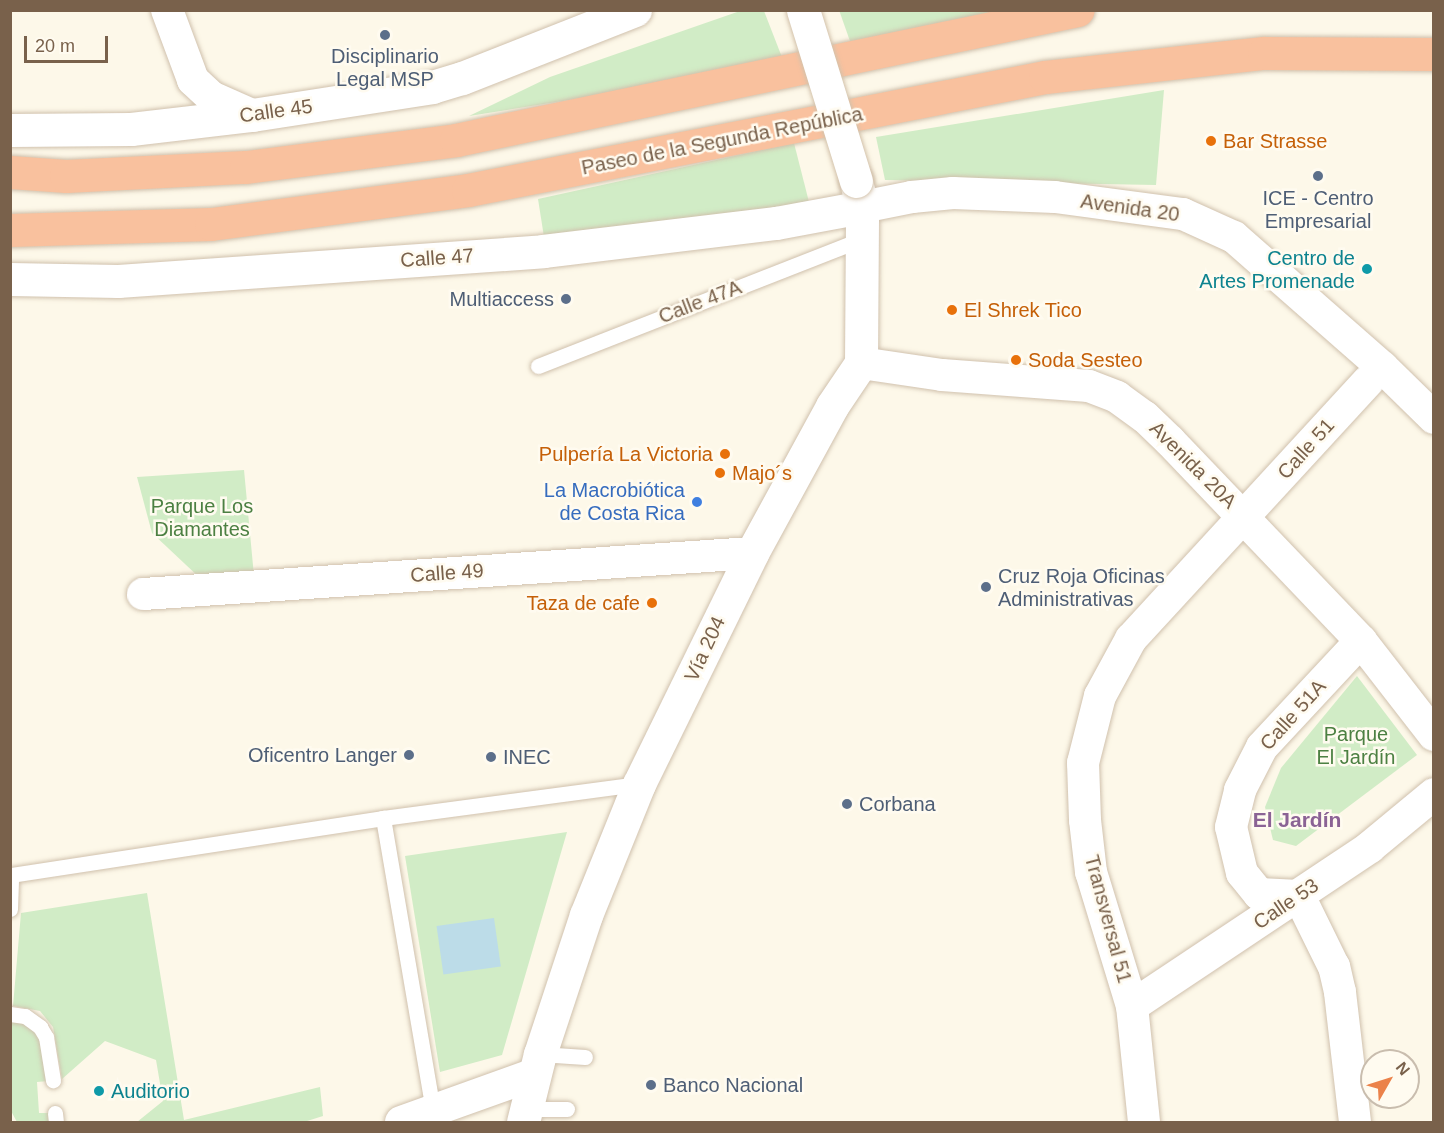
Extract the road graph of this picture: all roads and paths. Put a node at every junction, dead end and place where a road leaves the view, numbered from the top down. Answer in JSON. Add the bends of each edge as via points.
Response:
{"nodes":[{"id":1,"x":167,"y":10,"type":"edge"},
{"id":2,"x":635,"y":10,"type":"edge"},
{"id":3,"x":803,"y":10,"type":"edge"},
{"id":4,"x":1078,"y":10,"type":"edge"},
{"id":5,"x":1434,"y":54,"type":"edge"},
{"id":6,"x":193,"y":80,"type":"junction"},
{"id":7,"x":252,"y":115,"type":"junction"},
{"id":8,"x":178,"y":123,"type":"junction"},
{"id":9,"x":10,"y":130,"type":"edge"},
{"id":10,"x":10,"y":172,"type":"edge"},
{"id":11,"x":860,"y":209,"type":"junction"},
{"id":12,"x":10,"y":230,"type":"edge"},
{"id":13,"x":10,"y":279,"type":"edge"},
{"id":14,"x":861,"y":363,"type":"junction"},
{"id":15,"x":538,"y":366,"type":"dead end"},
{"id":16,"x":1368,"y":381,"type":"dead end"},
{"id":17,"x":1434,"y":418,"type":"edge"},
{"id":18,"x":1245,"y":518,"type":"junction"},
{"id":19,"x":752,"y":553,"type":"junction"},
{"id":20,"x":143,"y":594,"type":"dead end"},
{"id":21,"x":1361,"y":640,"type":"junction"},
{"id":22,"x":1434,"y":735,"type":"edge"},
{"id":23,"x":639,"y":784,"type":"junction"},
{"id":24,"x":1434,"y":794,"type":"edge"},
{"id":25,"x":383,"y":818,"type":"junction"},
{"id":26,"x":11,"y":893,"type":"edge"},
{"id":27,"x":1299,"y":896,"type":"junction"},
{"id":28,"x":10,"y":909,"type":"edge"},
{"id":29,"x":1132,"y":1006,"type":"junction"},
{"id":30,"x":10,"y":1014,"type":"edge"},
{"id":31,"x":585,"y":1057,"type":"dead end"},
{"id":32,"x":537,"y":1064,"type":"junction"},
{"id":33,"x":53,"y":1080,"type":"dead end"},
{"id":34,"x":567,"y":1109,"type":"dead end"},
{"id":35,"x":433,"y":1111,"type":"junction"},
{"id":36,"x":525,"y":1116,"type":"edge"},
{"id":37,"x":400,"y":1122,"type":"edge"},
{"id":38,"x":1144,"y":1122,"type":"edge"},
{"id":39,"x":1355,"y":1122,"type":"edge"}],
"edges":[{"from":1,"to":6,"type":"street"},
{"from":2,"to":7,"type":"main road","name":"Calle 45","via":[[432,87]]},
{"from":3,"to":11,"type":"main road","bridge":true},
{"from":4,"to":10,"type":"highway","via":[[456,140],[246,167],[66,176]]},
{"from":5,"to":12,"type":"highway","name":"Paseo de la Segunda República","via":[[1264,53],[1045,77],[468,190],[211,224]]},
{"from":6,"to":7,"type":"street","via":[[211,97]]},
{"from":6,"to":8,"type":"street"},
{"from":7,"to":8,"type":"main road","name":"Calle 45"},
{"from":8,"to":9,"type":"main road","name":"Calle 45","via":[[131,129]]},
{"from":11,"to":13,"type":"main road","name":"Calle 47","via":[[543,251],[118,281]]},
{"from":11,"to":14,"type":"main road"},
{"from":11,"to":15,"type":"lane","name":"Calle 47A"},
{"from":11,"to":17,"type":"street","name":"Avenida 20","via":[[912,197],[953,193],[1055,197],[1184,214],[1234,237]]},
{"from":14,"to":18,"type":"street","name":"Avenida 20A","via":[[942,375],[1055,381],[1098,389],[1145,417]]},
{"from":14,"to":19,"type":"main road","name":"Vía 204","via":[[832,406]]},
{"from":16,"to":18,"type":"street","name":"Calle 51"},
{"from":18,"to":21,"type":"street","name":"Avenida 20A"},
{"from":18,"to":29,"type":"street","name":"Transversal 51","via":[[1131,639],[1100,696],[1083,763],[1092,872]]},
{"from":19,"to":20,"type":"street","name":"Calle 49"},
{"from":19,"to":23,"type":"main road","name":"Vía 204"},
{"from":21,"to":22,"type":"street","name":"Avenida 20A"},
{"from":21,"to":27,"type":"street","name":"Calle 51A","via":[[1262,747],[1240,790],[1231,827],[1242,873],[1259,894]]},
{"from":23,"to":25,"type":"lane"},
{"from":23,"to":32,"type":"main road","name":"Vía 204","via":[[586,915]]},
{"from":24,"to":27,"type":"street","name":"Calle 53","via":[[1370,848]]},
{"from":25,"to":26,"type":"lane","via":[[11,875]]},
{"from":25,"to":35,"type":"lane"},
{"from":26,"to":28,"type":"lane"},
{"from":27,"to":29,"type":"street","name":"Calle 53"},
{"from":27,"to":39,"type":"street","via":[[1334,967]]},
{"from":29,"to":38,"type":"street","name":"Transversal 51"},
{"from":30,"to":33,"type":"lane","via":[[25,1016],[40,1027],[46,1037]]},
{"from":31,"to":32,"type":"lane"},
{"from":32,"to":35,"type":"street"},
{"from":32,"to":36,"type":"main road","name":"Vía 204"},
{"from":34,"to":36,"type":"lane"},
{"from":35,"to":37,"type":"street"}]}
